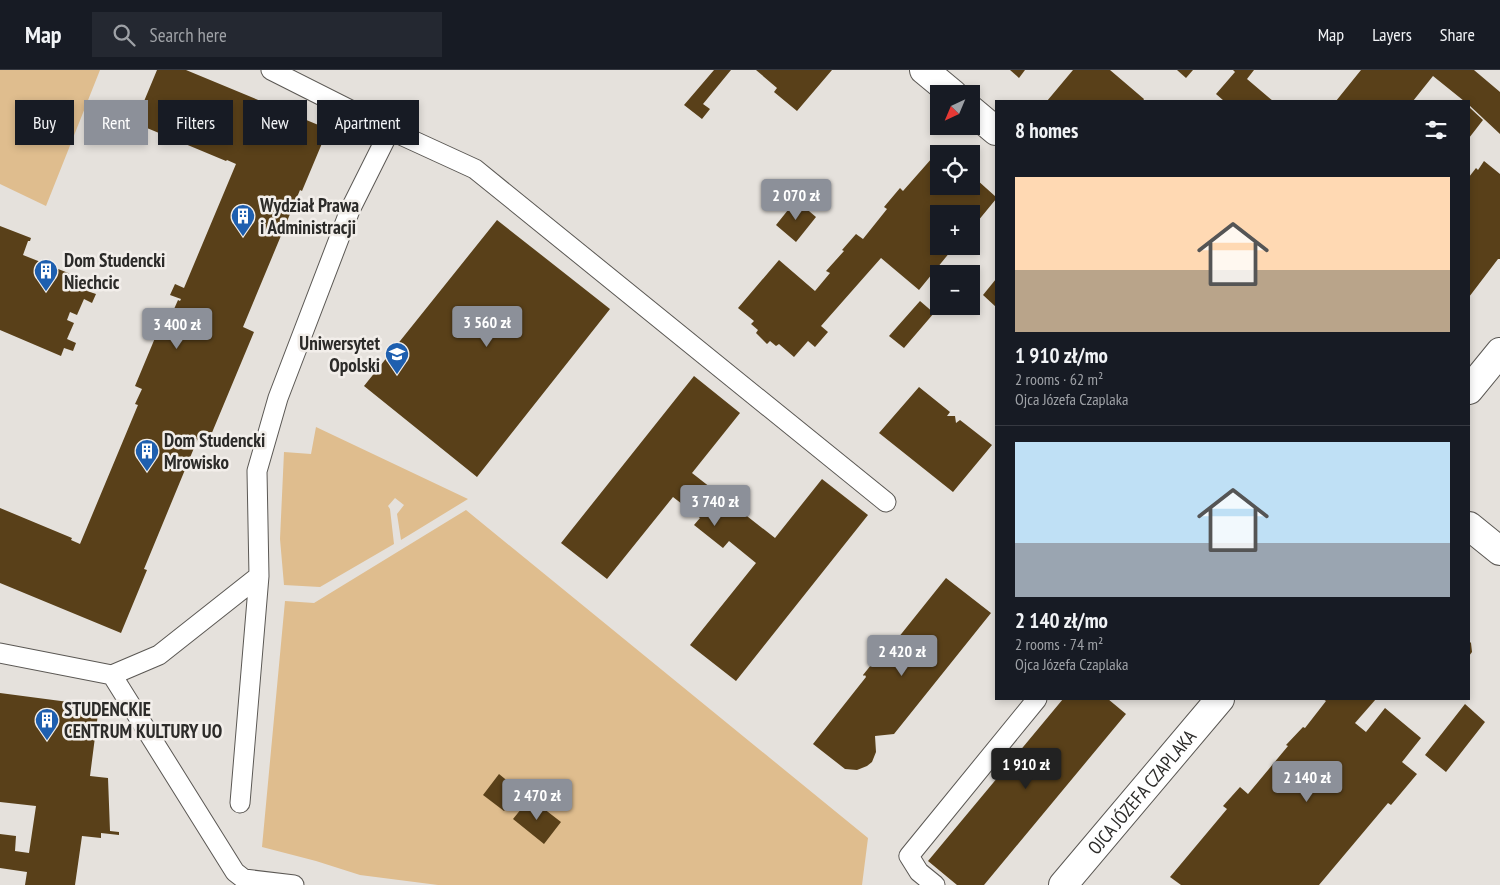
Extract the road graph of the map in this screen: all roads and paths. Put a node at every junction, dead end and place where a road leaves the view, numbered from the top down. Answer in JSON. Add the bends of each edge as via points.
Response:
{"nodes":[{"id":1,"x":270,"y":70,"type":"edge"},
{"id":2,"x":924,"y":70,"type":"edge"},
{"id":3,"x":942,"y":85,"type":"edge"},
{"id":4,"x":330,"y":100,"type":"edge"},
{"id":5,"x":980,"y":117,"type":"edge"},
{"id":6,"x":995,"y":129,"type":"edge"},
{"id":7,"x":419,"y":143,"type":"edge"},
{"id":8,"x":382,"y":145,"type":"edge"},
{"id":9,"x":1500,"y":352,"type":"edge"},
{"id":10,"x":1470,"y":389,"type":"edge"},
{"id":11,"x":886,"y":502,"type":"dead end"},
{"id":12,"x":1470,"y":527,"type":"edge"},
{"id":13,"x":1500,"y":552,"type":"edge"},
{"id":14,"x":259,"y":576,"type":"junction"},
{"id":15,"x":0,"y":653,"type":"edge"},
{"id":16,"x":112,"y":675,"type":"junction"},
{"id":17,"x":1035,"y":700,"type":"edge"},
{"id":18,"x":1219,"y":700,"type":"edge"},
{"id":19,"x":240,"y":803,"type":"dead end"},
{"id":20,"x":294,"y":885,"type":"edge"},
{"id":21,"x":935,"y":885,"type":"edge"},
{"id":22,"x":1063,"y":885,"type":"edge"}],
"edges":[{"from":1,"to":4,"type":"lane"},
{"from":2,"to":3,"type":"street"},
{"from":5,"to":6,"type":"street"},
{"from":7,"to":11,"type":"lane","via":[[475,169]]},
{"from":8,"to":14,"type":"lane","via":[[350,210],[278,398],[257,471]]},
{"from":9,"to":10,"type":"street"},
{"from":12,"to":13,"type":"street"},
{"from":14,"to":16,"type":"lane","via":[[159,655]]},
{"from":14,"to":19,"type":"lane"},
{"from":15,"to":16,"type":"lane"},
{"from":16,"to":20,"type":"lane","via":[[235,872],[244,879]]},
{"from":17,"to":21,"type":"lane","via":[[909,856],[919,872]]},
{"from":18,"to":22,"type":"street","name":"OJCA JÓZEFA CZAPLAKA"}]}
